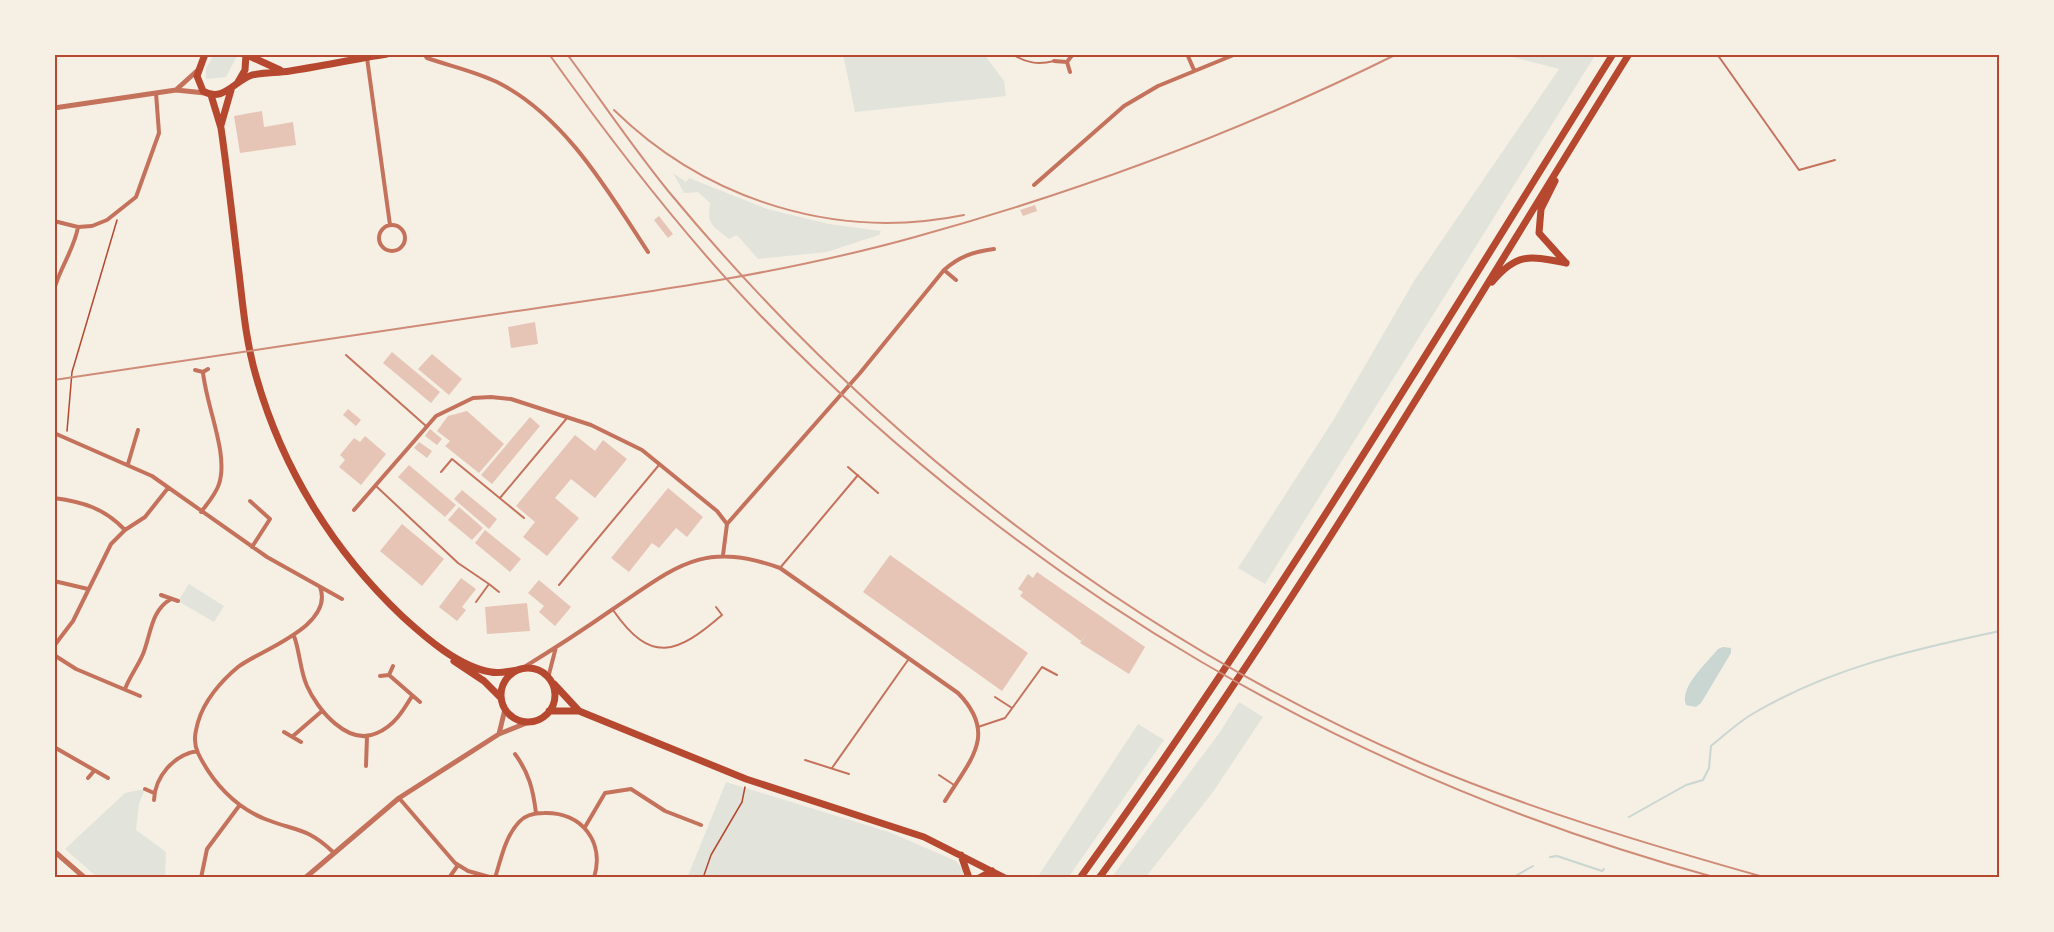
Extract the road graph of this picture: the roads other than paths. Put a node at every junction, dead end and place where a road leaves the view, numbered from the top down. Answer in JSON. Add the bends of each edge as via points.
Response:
{"nodes":[{"id":1,"x":387,"y":54,"type":"edge"},
{"id":2,"x":424,"y":54,"type":"edge"},
{"id":3,"x":1012,"y":54,"type":"edge"},
{"id":4,"x":1073,"y":54,"type":"edge"},
{"id":5,"x":1187,"y":54,"type":"edge"},
{"id":6,"x":1236,"y":54,"type":"edge"},
{"id":7,"x":1612,"y":54,"type":"edge"},
{"id":8,"x":1629,"y":54,"type":"edge"},
{"id":9,"x":1717,"y":54,"type":"edge"},
{"id":10,"x":246,"y":55,"type":"edge"},
{"id":11,"x":202,"y":56,"type":"edge"},
{"id":12,"x":367,"y":57,"type":"junction"},
{"id":13,"x":1054,"y":61,"type":"joint"},
{"id":14,"x":1067,"y":62,"type":"junction"},
{"id":15,"x":1194,"y":69,"type":"junction"},
{"id":16,"x":198,"y":70,"type":"junction"},
{"id":17,"x":286,"y":72,"type":"junction"},
{"id":18,"x":1070,"y":72,"type":"dead end"},
{"id":19,"x":235,"y":85,"type":"junction"},
{"id":20,"x":176,"y":90,"type":"junction"},
{"id":21,"x":156,"y":93,"type":"junction"},
{"id":22,"x":209,"y":94,"type":"junction"},
{"id":23,"x":54,"y":108,"type":"edge"},
{"id":24,"x":221,"y":128,"type":"junction"},
{"id":25,"x":1571,"y":148,"type":"junction"},
{"id":26,"x":1835,"y":160,"type":"dead end"},
{"id":27,"x":1034,"y":185,"type":"dead end"},
{"id":28,"x":54,"y":221,"type":"edge"},
{"id":29,"x":390,"y":225,"type":"junction"},
{"id":30,"x":78,"y":227,"type":"junction"},
{"id":31,"x":994,"y":249,"type":"dead end"},
{"id":32,"x":648,"y":252,"type":"dead end"},
{"id":33,"x":944,"y":270,"type":"junction"},
{"id":34,"x":956,"y":280,"type":"dead end"},
{"id":35,"x":54,"y":290,"type":"edge"},
{"id":36,"x":1474,"y":304,"type":"junction"},
{"id":37,"x":346,"y":355,"type":"dead end"},
{"id":38,"x":208,"y":369,"type":"dead end"},
{"id":39,"x":195,"y":370,"type":"dead end"},
{"id":40,"x":203,"y":372,"type":"junction"},
{"id":41,"x":567,"y":417,"type":"junction"},
{"id":42,"x":426,"y":426,"type":"junction"},
{"id":43,"x":138,"y":430,"type":"dead end"},
{"id":44,"x":54,"y":433,"type":"edge"},
{"id":45,"x":129,"y":435,"type":"dead end"},
{"id":46,"x":138,"y":437,"type":"junction"},
{"id":47,"x":128,"y":464,"type":"junction"},
{"id":48,"x":660,"y":464,"type":"junction"},
{"id":49,"x":848,"y":467,"type":"dead end"},
{"id":50,"x":441,"y":472,"type":"dead end"},
{"id":51,"x":858,"y":475,"type":"junction"},
{"id":52,"x":376,"y":485,"type":"junction"},
{"id":53,"x":168,"y":488,"type":"junction"},
{"id":54,"x":878,"y":493,"type":"dead end"},
{"id":55,"x":54,"y":498,"type":"edge"},
{"id":56,"x":500,"y":498,"type":"junction"},
{"id":57,"x":250,"y":501,"type":"dead end"},
{"id":58,"x":354,"y":510,"type":"dead end"},
{"id":59,"x":201,"y":512,"type":"junction"},
{"id":60,"x":524,"y":518,"type":"dead end"},
{"id":61,"x":727,"y":524,"type":"junction"},
{"id":62,"x":125,"y":530,"type":"junction"},
{"id":63,"x":252,"y":547,"type":"junction"},
{"id":64,"x":723,"y":555,"type":"junction"},
{"id":65,"x":780,"y":568,"type":"junction"},
{"id":66,"x":54,"y":581,"type":"edge"},
{"id":67,"x":489,"y":584,"type":"junction"},
{"id":68,"x":559,"y":585,"type":"dead end"},
{"id":69,"x":320,"y":587,"type":"junction"},
{"id":70,"x":88,"y":589,"type":"junction"},
{"id":71,"x":499,"y":592,"type":"dead end"},
{"id":72,"x":161,"y":595,"type":"dead end"},
{"id":73,"x":171,"y":599,"type":"junction"},
{"id":74,"x":342,"y":599,"type":"dead end"},
{"id":75,"x":178,"y":601,"type":"dead end"},
{"id":76,"x":476,"y":602,"type":"dead end"},
{"id":77,"x":716,"y":607,"type":"dead end"},
{"id":78,"x":613,"y":610,"type":"junction"},
{"id":79,"x":294,"y":636,"type":"junction"},
{"id":80,"x":430,"y":639,"type":"junction"},
{"id":81,"x":54,"y":646,"type":"edge"},
{"id":82,"x":556,"y":646,"type":"junction"},
{"id":83,"x":54,"y":655,"type":"edge"},
{"id":84,"x":908,"y":660,"type":"junction"},
{"id":85,"x":393,"y":666,"type":"dead end"},
{"id":86,"x":519,"y":670,"type":"junction"},
{"id":87,"x":389,"y":675,"type":"junction"},
{"id":88,"x":1057,"y":675,"type":"dead end"},
{"id":89,"x":380,"y":676,"type":"dead end"},
{"id":90,"x":549,"y":679,"type":"junction"},
{"id":91,"x":125,"y":689,"type":"junction"},
{"id":92,"x":140,"y":696,"type":"dead end"},
{"id":93,"x":412,"y":696,"type":"junction"},
{"id":94,"x":995,"y":697,"type":"dead end"},
{"id":95,"x":501,"y":698,"type":"junction"},
{"id":96,"x":420,"y":702,"type":"dead end"},
{"id":97,"x":1012,"y":708,"type":"junction"},
{"id":98,"x":505,"y":709,"type":"junction"},
{"id":99,"x":322,"y":711,"type":"junction"},
{"id":100,"x":549,"y":711,"type":"junction"},
{"id":101,"x":579,"y":711,"type":"junction"},
{"id":102,"x":530,"y":722,"type":"junction"},
{"id":103,"x":978,"y":728,"type":"junction"},
{"id":104,"x":284,"y":732,"type":"dead end"},
{"id":105,"x":499,"y":734,"type":"junction"},
{"id":106,"x":293,"y":736,"type":"junction"},
{"id":107,"x":367,"y":736,"type":"junction"},
{"id":108,"x":301,"y":742,"type":"dead end"},
{"id":109,"x":54,"y":747,"type":"edge"},
{"id":110,"x":197,"y":751,"type":"junction"},
{"id":111,"x":365,"y":754,"type":"junction"},
{"id":112,"x":514,"y":754,"type":"dead end"},
{"id":113,"x":358,"y":755,"type":"dead end"},
{"id":114,"x":805,"y":760,"type":"dead end"},
{"id":115,"x":366,"y":766,"type":"dead end"},
{"id":116,"x":832,"y":768,"type":"junction"},
{"id":117,"x":94,"y":771,"type":"junction"},
{"id":118,"x":849,"y":774,"type":"dead end"},
{"id":119,"x":939,"y":775,"type":"dead end"},
{"id":120,"x":88,"y":778,"type":"dead end"},
{"id":121,"x":108,"y":778,"type":"dead end"},
{"id":122,"x":954,"y":786,"type":"junction"},
{"id":123,"x":144,"y":789,"type":"dead end"},
{"id":124,"x":154,"y":793,"type":"junction"},
{"id":125,"x":399,"y":798,"type":"junction"},
{"id":126,"x":154,"y":800,"type":"dead end"},
{"id":127,"x":945,"y":801,"type":"dead end"},
{"id":128,"x":239,"y":806,"type":"junction"},
{"id":129,"x":536,"y":813,"type":"junction"},
{"id":130,"x":701,"y":825,"type":"dead end"},
{"id":131,"x":585,"y":827,"type":"junction"},
{"id":132,"x":54,"y":851,"type":"edge"},
{"id":133,"x":333,"y":852,"type":"junction"},
{"id":134,"x":960,"y":854,"type":"junction"},
{"id":135,"x":458,"y":865,"type":"junction"},
{"id":136,"x":992,"y":871,"type":"junction"},
{"id":137,"x":85,"y":878,"type":"edge"},
{"id":138,"x":201,"y":878,"type":"edge"},
{"id":139,"x":305,"y":878,"type":"edge"},
{"id":140,"x":449,"y":878,"type":"edge"},
{"id":141,"x":494,"y":878,"type":"edge"},
{"id":142,"x":594,"y":878,"type":"edge"},
{"id":143,"x":969,"y":878,"type":"edge"},
{"id":144,"x":978,"y":878,"type":"edge"},
{"id":145,"x":1005,"y":878,"type":"edge"},
{"id":146,"x":1080,"y":878,"type":"edge"},
{"id":147,"x":1099,"y":878,"type":"edge"}],
"edges":[{"from":1,"to":12,"type":"highway"},
{"from":2,"to":32,"type":"street","via":[[498,83],[551,122],[601,183]]},
{"from":3,"to":13,"type":"lane","via":[[1023,61]]},
{"from":4,"to":14,"type":"street"},
{"from":5,"to":15,"type":"street"},
{"from":6,"to":15,"type":"street"},
{"from":7,"to":146,"type":"highway","via":[[1243,645]]},
{"from":8,"to":25,"type":"highway"},
{"from":9,"to":26,"type":"lane","via":[[1799,170]]},
{"from":10,"to":17,"type":"highway"},
{"from":10,"to":19,"type":"highway","via":[[245,70]]},
{"from":11,"to":16,"type":"highway"},
{"from":12,"to":17,"type":"highway"},
{"from":12,"to":29,"type":"street"},
{"from":13,"to":14,"type":"street"},
{"from":14,"to":18,"type":"street"},
{"from":15,"to":27,"type":"street","via":[[1124,106]]},
{"from":16,"to":20,"type":"street"},
{"from":16,"to":22,"type":"highway","via":[[199,84]]},
{"from":17,"to":19,"type":"highway","via":[[261,73]]},
{"from":19,"to":22,"type":"highway","via":[[228,92]]},
{"from":19,"to":24,"type":"highway","via":[[225,104]]},
{"from":20,"to":21,"type":"street"},
{"from":20,"to":22,"type":"street"},
{"from":21,"to":23,"type":"street"},
{"from":21,"to":30,"type":"street","via":[[159,133],[136,197],[99,223]]},
{"from":22,"to":24,"type":"highway"},
{"from":24,"to":80,"type":"highway","via":[[247,335],[276,437],[303,492],[345,554],[392,606]]},
{"from":25,"to":36,"type":"highway"},
{"from":25,"to":36,"type":"highway","via":[[1538,221],[1539,233],[1566,263],[1538,257],[1516,260],[1500,272]]},
{"from":28,"to":30,"type":"street"},
{"from":29,"to":29,"type":"street","via":[[402,230],[405,237],[403,245],[392,251],[380,241],[383,229]]},
{"from":30,"to":35,"type":"street","via":[[74,248],[60,270]]},
{"from":31,"to":33,"type":"street","via":[[972,252]]},
{"from":33,"to":34,"type":"street"},
{"from":33,"to":61,"type":"street","via":[[860,373]]},
{"from":36,"to":147,"type":"highway","via":[[1266,638]]},
{"from":37,"to":42,"type":"lane"},
{"from":38,"to":40,"type":"street"},
{"from":39,"to":40,"type":"street"},
{"from":40,"to":59,"type":"street","via":[[222,464],[220,484]]},
{"from":41,"to":42,"type":"street","via":[[511,399],[474,398],[445,410]]},
{"from":41,"to":48,"type":"street","via":[[623,440]]},
{"from":41,"to":56,"type":"lane"},
{"from":42,"to":52,"type":"street"},
{"from":43,"to":46,"type":"street"},
{"from":44,"to":47,"type":"street"},
{"from":45,"to":46,"type":"street"},
{"from":46,"to":47,"type":"street"},
{"from":47,"to":53,"type":"street"},
{"from":48,"to":61,"type":"street","via":[[717,511]]},
{"from":48,"to":68,"type":"lane"},
{"from":49,"to":51,"type":"lane"},
{"from":50,"to":56,"type":"lane","via":[[452,459]]},
{"from":51,"to":54,"type":"lane"},
{"from":51,"to":65,"type":"lane"},
{"from":52,"to":58,"type":"street"},
{"from":52,"to":67,"type":"lane","via":[[459,563]]},
{"from":53,"to":59,"type":"street"},
{"from":53,"to":62,"type":"street","via":[[145,517]]},
{"from":55,"to":62,"type":"street","via":[[93,505],[107,512]]},
{"from":56,"to":60,"type":"lane"},
{"from":57,"to":63,"type":"street","via":[[270,519]]},
{"from":59,"to":63,"type":"street"},
{"from":61,"to":64,"type":"street"},
{"from":62,"to":70,"type":"street","via":[[106,552]]},
{"from":63,"to":69,"type":"street"},
{"from":64,"to":65,"type":"street","via":[[748,556]]},
{"from":64,"to":78,"type":"street","via":[[665,573]]},
{"from":65,"to":84,"type":"street"},
{"from":66,"to":70,"type":"street"},
{"from":67,"to":71,"type":"lane"},
{"from":67,"to":76,"type":"lane"},
{"from":69,"to":74,"type":"street"},
{"from":69,"to":79,"type":"street","via":[[316,614]]},
{"from":70,"to":81,"type":"street","via":[[73,621]]},
{"from":72,"to":73,"type":"street"},
{"from":73,"to":75,"type":"street"},
{"from":73,"to":91,"type":"street","via":[[162,603],[155,614],[142,656]]},
{"from":77,"to":78,"type":"lane","via":[[722,615],[707,628],[682,645],[665,649],[636,638]]},
{"from":78,"to":82,"type":"street"},
{"from":79,"to":99,"type":"street","via":[[305,683]]},
{"from":79,"to":110,"type":"street","via":[[255,656],[225,678],[200,715],[194,735]]},
{"from":80,"to":86,"type":"highway","via":[[475,668],[492,673]]},
{"from":80,"to":95,"type":"highway"},
{"from":82,"to":86,"type":"street"},
{"from":82,"to":90,"type":"street"},
{"from":83,"to":91,"type":"street","via":[[76,669]]},
{"from":84,"to":103,"type":"street","via":[[958,693],[974,713]]},
{"from":84,"to":116,"type":"lane"},
{"from":85,"to":87,"type":"street"},
{"from":86,"to":90,"type":"highway","via":[[536,669]]},
{"from":86,"to":95,"type":"highway","via":[[505,681]]},
{"from":87,"to":89,"type":"street"},
{"from":87,"to":93,"type":"street"},
{"from":88,"to":97,"type":"lane","via":[[1042,667]]},
{"from":90,"to":100,"type":"highway","via":[[555,696]]},
{"from":90,"to":101,"type":"highway"},
{"from":91,"to":92,"type":"street"},
{"from":93,"to":96,"type":"street"},
{"from":93,"to":107,"type":"street","via":[[389,726]]},
{"from":94,"to":97,"type":"lane"},
{"from":95,"to":98,"type":"highway"},
{"from":97,"to":103,"type":"lane","via":[[1005,718]]},
{"from":98,"to":102,"type":"highway","via":[[516,719]]},
{"from":98,"to":105,"type":"street"},
{"from":99,"to":106,"type":"street"},
{"from":99,"to":107,"type":"street","via":[[348,732]]},
{"from":100,"to":101,"type":"highway"},
{"from":100,"to":102,"type":"highway"},
{"from":101,"to":134,"type":"highway","via":[[746,779],[865,815]]},
{"from":102,"to":105,"type":"street"},
{"from":103,"to":122,"type":"street","via":[[978,748]]},
{"from":104,"to":106,"type":"street"},
{"from":105,"to":125,"type":"street"},
{"from":106,"to":108,"type":"street"},
{"from":107,"to":111,"type":"street"},
{"from":109,"to":117,"type":"street"},
{"from":110,"to":124,"type":"street","via":[[181,757],[165,771]]},
{"from":110,"to":128,"type":"street","via":[[218,785]]},
{"from":111,"to":113,"type":"street"},
{"from":111,"to":115,"type":"street"},
{"from":112,"to":129,"type":"street","via":[[526,769]]},
{"from":114,"to":116,"type":"lane"},
{"from":116,"to":118,"type":"lane"},
{"from":117,"to":120,"type":"street"},
{"from":117,"to":121,"type":"street"},
{"from":119,"to":122,"type":"lane"},
{"from":122,"to":127,"type":"street"},
{"from":123,"to":124,"type":"street"},
{"from":124,"to":126,"type":"street"},
{"from":125,"to":133,"type":"street"},
{"from":125,"to":135,"type":"street"},
{"from":128,"to":133,"type":"street","via":[[265,819],[302,829]]},
{"from":128,"to":138,"type":"street","via":[[207,849]]},
{"from":129,"to":131,"type":"street","via":[[557,813]]},
{"from":129,"to":141,"type":"street","via":[[520,820],[508,838]]},
{"from":130,"to":131,"type":"street","via":[[665,811],[631,789],[620,789],[605,793]]},
{"from":131,"to":142,"type":"street","via":[[596,846],[598,865]]},
{"from":132,"to":137,"type":"street"},
{"from":133,"to":139,"type":"street"},
{"from":134,"to":136,"type":"highway"},
{"from":134,"to":143,"type":"highway"},
{"from":135,"to":140,"type":"street"},
{"from":135,"to":141,"type":"street"},
{"from":136,"to":144,"type":"highway"},
{"from":136,"to":145,"type":"highway"}]}
